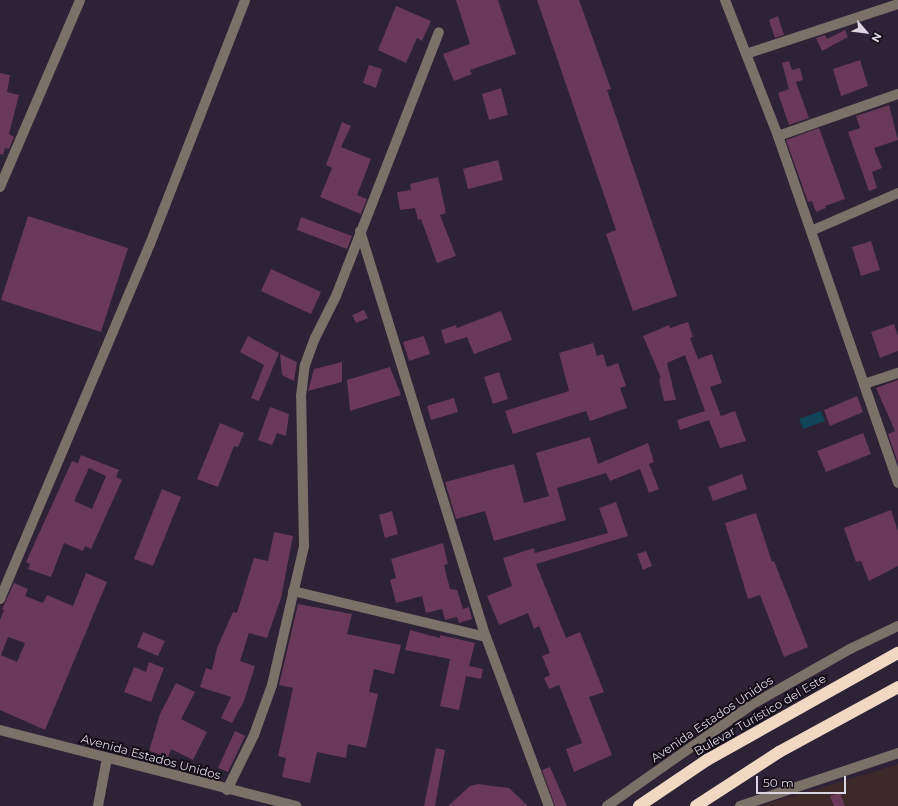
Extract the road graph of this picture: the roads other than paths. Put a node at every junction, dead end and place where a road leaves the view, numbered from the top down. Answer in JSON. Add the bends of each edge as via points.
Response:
{"nodes":[{"id":1,"x":80,"y":0,"type":"edge"},
{"id":2,"x":245,"y":0,"type":"edge"},
{"id":3,"x":726,"y":0,"type":"edge"},
{"id":4,"x":898,"y":4,"type":"edge"},
{"id":5,"x":439,"y":32,"type":"dead end"},
{"id":6,"x":746,"y":54,"type":"junction"},
{"id":7,"x":898,"y":94,"type":"edge"},
{"id":8,"x":778,"y":136,"type":"junction"},
{"id":9,"x":0,"y":187,"type":"edge"},
{"id":10,"x":898,"y":193,"type":"edge"},
{"id":11,"x":360,"y":231,"type":"junction"},
{"id":12,"x":811,"y":231,"type":"junction"},
{"id":13,"x":898,"y":373,"type":"edge"},
{"id":14,"x":864,"y":384,"type":"junction"},
{"id":15,"x":898,"y":483,"type":"edge"},
{"id":16,"x":293,"y":591,"type":"junction"},
{"id":17,"x":0,"y":599,"type":"edge"},
{"id":18,"x":898,"y":626,"type":"edge"},
{"id":19,"x":486,"y":637,"type":"junction"},
{"id":20,"x":898,"y":653,"type":"edge"},
{"id":21,"x":898,"y":687,"type":"edge"},
{"id":22,"x":0,"y":730,"type":"edge"},
{"id":23,"x":898,"y":753,"type":"edge"},
{"id":24,"x":107,"y":758,"type":"junction"},
{"id":25,"x":227,"y":790,"type":"junction"},
{"id":26,"x":98,"y":806,"type":"edge"},
{"id":27,"x":296,"y":806,"type":"edge"},
{"id":28,"x":548,"y":806,"type":"edge"},
{"id":29,"x":607,"y":806,"type":"edge"},
{"id":30,"x":639,"y":806,"type":"edge"},
{"id":31,"x":696,"y":806,"type":"edge"},
{"id":32,"x":740,"y":806,"type":"edge"}],
"edges":[{"from":1,"to":9,"type":"street"},
{"from":2,"to":17,"type":"street","via":[[150,244]]},
{"from":3,"to":6,"type":"street"},
{"from":4,"to":6,"type":"street"},
{"from":5,"to":11,"type":"street"},
{"from":6,"to":8,"type":"street"},
{"from":7,"to":8,"type":"street"},
{"from":8,"to":12,"type":"street"},
{"from":10,"to":12,"type":"street"},
{"from":11,"to":16,"type":"street","via":[[336,296],[305,365],[301,396],[304,546]]},
{"from":11,"to":19,"type":"street"},
{"from":12,"to":14,"type":"street"},
{"from":13,"to":14,"type":"street"},
{"from":14,"to":15,"type":"street"},
{"from":16,"to":19,"type":"street"},
{"from":16,"to":25,"type":"street","via":[[263,712]]},
{"from":18,"to":29,"type":"street","name":"Avenida Estados Unidos","via":[[850,649],[752,706]]},
{"from":19,"to":28,"type":"street"},
{"from":20,"to":30,"type":"highway","name":"Bulevar Turístico del Este","via":[[707,760]]},
{"from":21,"to":31,"type":"highway","via":[[779,752]]},
{"from":22,"to":24,"type":"street","name":"Avenida Estados Unidos"},
{"from":23,"to":32,"type":"street"},
{"from":24,"to":25,"type":"street","name":"Avenida Estados Unidos"},
{"from":24,"to":26,"type":"street"},
{"from":25,"to":27,"type":"street","name":"Avenida Estados Unidos"}]}
